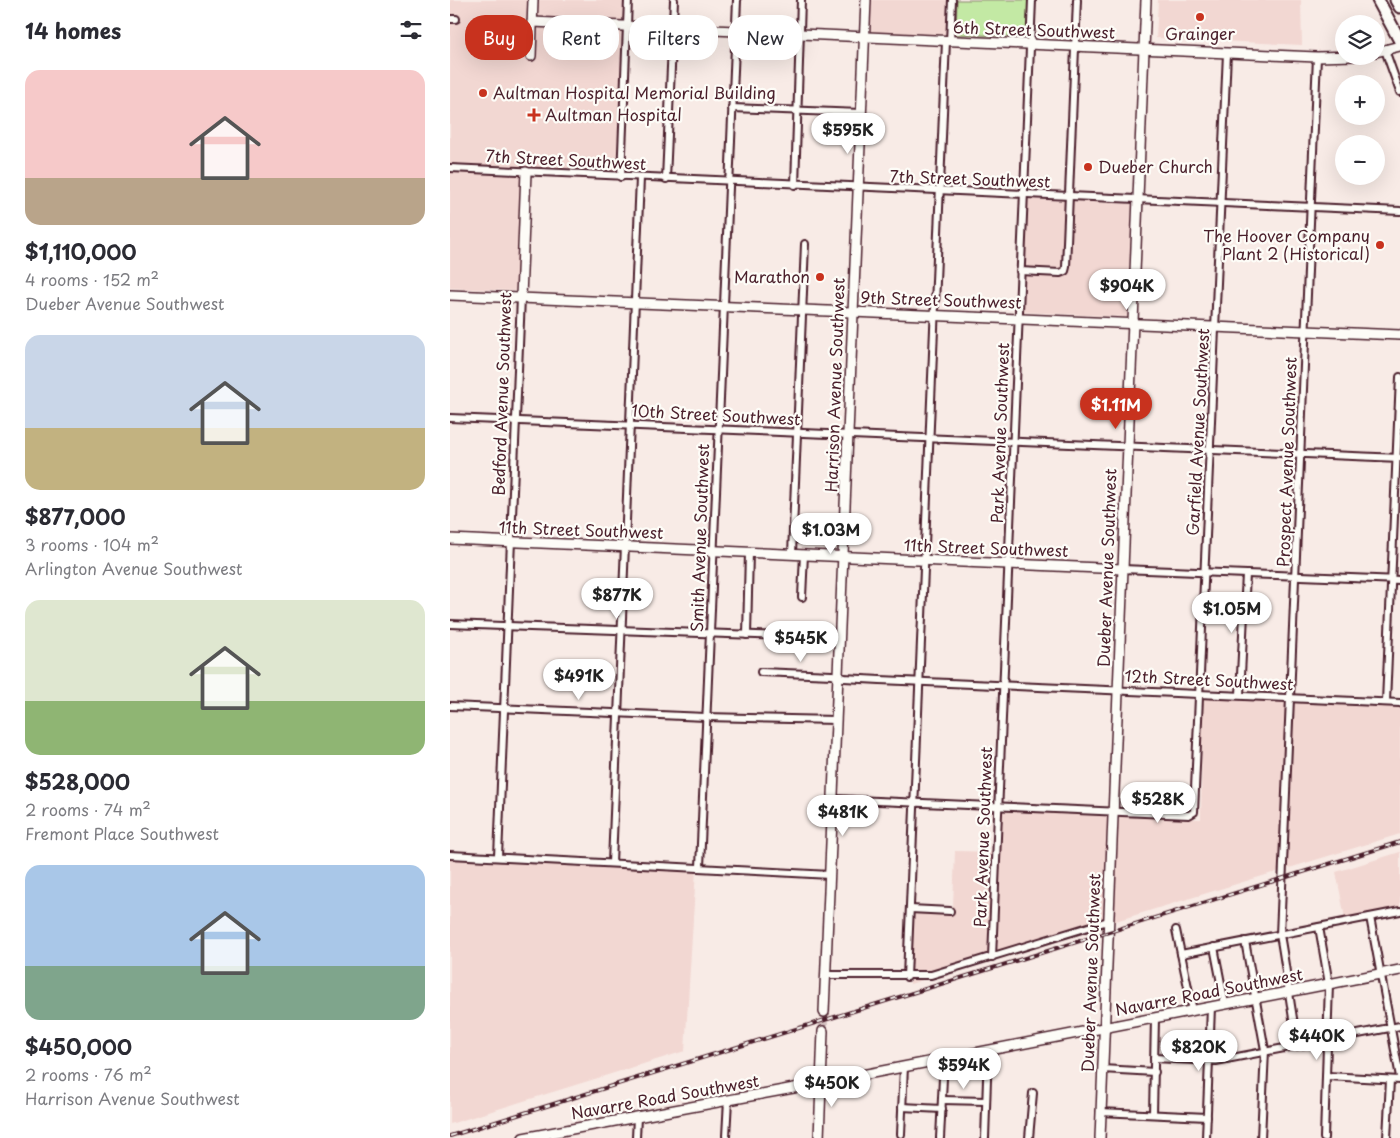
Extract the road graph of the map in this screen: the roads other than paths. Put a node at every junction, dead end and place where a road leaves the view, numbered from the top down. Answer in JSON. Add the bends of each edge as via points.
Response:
{"nodes":[{"id":1,"x":533,"y":0,"type":"edge"},
{"id":2,"x":628,"y":0,"type":"edge"},
{"id":3,"x":674,"y":0,"type":"edge"},
{"id":4,"x":737,"y":0,"type":"edge"},
{"id":5,"x":801,"y":0,"type":"edge"},
{"id":6,"x":866,"y":0,"type":"edge"},
{"id":7,"x":952,"y":0,"type":"edge"},
{"id":8,"x":1032,"y":0,"type":"edge"},
{"id":9,"x":1076,"y":0,"type":"edge"},
{"id":10,"x":1146,"y":0,"type":"edge"},
{"id":11,"x":1378,"y":0,"type":"edge"},
{"id":12,"x":1396,"y":0,"type":"edge"},
{"id":13,"x":1400,"y":8,"type":"edge"},
{"id":14,"x":532,"y":15,"type":"edge"},
{"id":15,"x":673,"y":15,"type":"edge"},
{"id":16,"x":736,"y":15,"type":"edge"},
{"id":17,"x":801,"y":15,"type":"edge"},
{"id":18,"x":533,"y":22,"type":"edge"},
{"id":19,"x":627,"y":26,"type":"junction"},
{"id":20,"x":802,"y":35,"type":"edge"},
{"id":21,"x":865,"y":38,"type":"junction"},
{"id":22,"x":948,"y":41,"type":"junction"},
{"id":23,"x":1400,"y":41,"type":"edge"},
{"id":24,"x":1030,"y":45,"type":"junction"},
{"id":25,"x":1075,"y":46,"type":"junction"},
{"id":26,"x":1400,"y":46,"type":"edge"},
{"id":27,"x":1144,"y":49,"type":"junction"},
{"id":28,"x":1385,"y":50,"type":"edge"},
{"id":29,"x":1227,"y":53,"type":"junction"},
{"id":30,"x":1335,"y":57,"type":"edge"},
{"id":31,"x":1317,"y":58,"type":"junction"},
{"id":32,"x":672,"y":60,"type":"edge"},
{"id":33,"x":734,"y":60,"type":"edge"},
{"id":34,"x":799,"y":60,"type":"edge"},
{"id":35,"x":1385,"y":60,"type":"edge"},
{"id":36,"x":1400,"y":92,"type":"edge"},
{"id":37,"x":732,"y":108,"type":"junction"},
{"id":38,"x":798,"y":111,"type":"junction"},
{"id":39,"x":861,"y":114,"type":"junction"},
{"id":40,"x":450,"y":168,"type":"edge"},
{"id":41,"x":526,"y":172,"type":"junction"},
{"id":42,"x":621,"y":177,"type":"junction"},
{"id":43,"x":640,"y":178,"type":"junction"},
{"id":44,"x":666,"y":179,"type":"junction"},
{"id":45,"x":729,"y":182,"type":"junction"},
{"id":46,"x":795,"y":185,"type":"junction"},
{"id":47,"x":858,"y":188,"type":"junction"},
{"id":48,"x":940,"y":192,"type":"junction"},
{"id":49,"x":1024,"y":195,"type":"junction"},
{"id":50,"x":1068,"y":197,"type":"junction"},
{"id":51,"x":1138,"y":200,"type":"junction"},
{"id":52,"x":1221,"y":203,"type":"junction"},
{"id":53,"x":1311,"y":207,"type":"junction"},
{"id":54,"x":1400,"y":212,"type":"edge"},
{"id":55,"x":805,"y":244,"type":"dead end"},
{"id":56,"x":1020,"y":272,"type":"junction"},
{"id":57,"x":450,"y":294,"type":"edge"},
{"id":58,"x":521,"y":297,"type":"junction"},
{"id":59,"x":635,"y":302,"type":"junction"},
{"id":60,"x":724,"y":306,"type":"junction"},
{"id":61,"x":802,"y":310,"type":"junction"},
{"id":62,"x":853,"y":312,"type":"junction"},
{"id":63,"x":935,"y":315,"type":"junction"},
{"id":64,"x":1018,"y":318,"type":"junction"},
{"id":65,"x":1133,"y":323,"type":"junction"},
{"id":66,"x":1216,"y":327,"type":"junction"},
{"id":67,"x":1306,"y":331,"type":"junction"},
{"id":68,"x":1400,"y":335,"type":"edge"},
{"id":69,"x":1400,"y":377,"type":"edge"},
{"id":70,"x":450,"y":418,"type":"edge"},
{"id":71,"x":516,"y":420,"type":"junction"},
{"id":72,"x":630,"y":425,"type":"junction"},
{"id":73,"x":719,"y":429,"type":"junction"},
{"id":74,"x":797,"y":432,"type":"junction"},
{"id":75,"x":848,"y":434,"type":"junction"},
{"id":76,"x":929,"y":438,"type":"junction"},
{"id":77,"x":1013,"y":441,"type":"junction"},
{"id":78,"x":1128,"y":446,"type":"junction"},
{"id":79,"x":1210,"y":450,"type":"junction"},
{"id":80,"x":1301,"y":454,"type":"junction"},
{"id":81,"x":1398,"y":458,"type":"edge"},
{"id":82,"x":450,"y":539,"type":"edge"},
{"id":83,"x":511,"y":542,"type":"junction"},
{"id":84,"x":625,"y":546,"type":"junction"},
{"id":85,"x":714,"y":550,"type":"junction"},
{"id":86,"x":750,"y":552,"type":"junction"},
{"id":87,"x":792,"y":554,"type":"junction"},
{"id":88,"x":804,"y":554,"type":"junction"},
{"id":89,"x":843,"y":556,"type":"junction"},
{"id":90,"x":925,"y":560,"type":"junction"},
{"id":91,"x":1008,"y":564,"type":"junction"},
{"id":92,"x":1122,"y":569,"type":"junction"},
{"id":93,"x":1205,"y":572,"type":"junction"},
{"id":94,"x":1246,"y":574,"type":"junction"},
{"id":95,"x":1296,"y":576,"type":"junction"},
{"id":96,"x":1391,"y":580,"type":"junction"},
{"id":97,"x":1400,"y":580,"type":"edge"},
{"id":98,"x":802,"y":597,"type":"dead end"},
{"id":99,"x":450,"y":624,"type":"edge"},
{"id":100,"x":508,"y":626,"type":"junction"},
{"id":101,"x":621,"y":631,"type":"junction"},
{"id":102,"x":710,"y":634,"type":"junction"},
{"id":103,"x":747,"y":635,"type":"junction"},
{"id":104,"x":783,"y":636,"type":"dead end"},
{"id":105,"x":761,"y":672,"type":"dead end"},
{"id":106,"x":838,"y":676,"type":"junction"},
{"id":107,"x":920,"y":682,"type":"junction"},
{"id":108,"x":1003,"y":685,"type":"junction"},
{"id":109,"x":1117,"y":690,"type":"junction"},
{"id":110,"x":1200,"y":694,"type":"junction"},
{"id":111,"x":1240,"y":695,"type":"junction"},
{"id":112,"x":1290,"y":698,"type":"junction"},
{"id":113,"x":1386,"y":702,"type":"junction"},
{"id":114,"x":1400,"y":702,"type":"edge"},
{"id":115,"x":450,"y":706,"type":"edge"},
{"id":116,"x":504,"y":708,"type":"junction"},
{"id":117,"x":617,"y":714,"type":"junction"},
{"id":118,"x":706,"y":717,"type":"junction"},
{"id":119,"x":836,"y":720,"type":"junction"},
{"id":120,"x":833,"y":799,"type":"junction"},
{"id":121,"x":914,"y":803,"type":"junction"},
{"id":122,"x":998,"y":807,"type":"junction"},
{"id":123,"x":1112,"y":811,"type":"junction"},
{"id":124,"x":450,"y":854,"type":"edge"},
{"id":125,"x":498,"y":857,"type":"junction"},
{"id":126,"x":612,"y":863,"type":"junction"},
{"id":127,"x":700,"y":868,"type":"junction"},
{"id":128,"x":830,"y":874,"type":"junction"},
{"id":129,"x":910,"y":909,"type":"junction"},
{"id":130,"x":950,"y":911,"type":"dead end"},
{"id":131,"x":1400,"y":911,"type":"edge"},
{"id":132,"x":1370,"y":917,"type":"junction"},
{"id":133,"x":1108,"y":921,"type":"junction"},
{"id":134,"x":1319,"y":927,"type":"junction"},
{"id":135,"x":1176,"y":930,"type":"dead end"},
{"id":136,"x":1280,"y":934,"type":"junction"},
{"id":137,"x":1245,"y":941,"type":"junction"},
{"id":138,"x":1214,"y":947,"type":"junction"},
{"id":139,"x":1181,"y":954,"type":"junction"},
{"id":140,"x":992,"y":957,"type":"junction"},
{"id":141,"x":1400,"y":970,"type":"edge"},
{"id":142,"x":1380,"y":974,"type":"junction"},
{"id":143,"x":826,"y":975,"type":"junction"},
{"id":144,"x":907,"y":977,"type":"junction"},
{"id":145,"x":1329,"y":984,"type":"junction"},
{"id":146,"x":1289,"y":992,"type":"junction"},
{"id":147,"x":1256,"y":998,"type":"junction"},
{"id":148,"x":1225,"y":1004,"type":"junction"},
{"id":149,"x":1212,"y":1007,"type":"junction"},
{"id":150,"x":1193,"y":1010,"type":"junction"},
{"id":151,"x":824,"y":1012,"type":"tunnel mouth"},
{"id":152,"x":1156,"y":1018,"type":"junction"},
{"id":153,"x":1400,"y":1026,"type":"edge"},
{"id":154,"x":1104,"y":1027,"type":"junction"},
{"id":155,"x":1390,"y":1028,"type":"junction"},
{"id":156,"x":823,"y":1031,"type":"tunnel mouth"},
{"id":157,"x":1328,"y":1040,"type":"junction"},
{"id":158,"x":1298,"y":1046,"type":"junction"},
{"id":159,"x":988,"y":1050,"type":"junction"},
{"id":160,"x":1265,"y":1052,"type":"junction"},
{"id":161,"x":944,"y":1058,"type":"junction"},
{"id":162,"x":1154,"y":1058,"type":"junction"},
{"id":163,"x":1210,"y":1061,"type":"junction"},
{"id":164,"x":904,"y":1066,"type":"junction"},
{"id":165,"x":1102,"y":1069,"type":"junction"},
{"id":166,"x":1155,"y":1072,"type":"junction"},
{"id":167,"x":1327,"y":1076,"type":"junction"},
{"id":168,"x":1400,"y":1078,"type":"edge"},
{"id":169,"x":1390,"y":1080,"type":"junction"},
{"id":170,"x":821,"y":1083,"type":"junction"},
{"id":171,"x":1033,"y":1093,"type":"dead end"},
{"id":172,"x":728,"y":1100,"type":"junction"},
{"id":173,"x":942,"y":1100,"type":"junction"},
{"id":174,"x":986,"y":1101,"type":"junction"},
{"id":175,"x":902,"y":1107,"type":"junction"},
{"id":176,"x":942,"y":1109,"type":"junction"},
{"id":177,"x":1100,"y":1112,"type":"junction"},
{"id":178,"x":1153,"y":1114,"type":"junction"},
{"id":179,"x":637,"y":1117,"type":"junction"},
{"id":180,"x":1207,"y":1117,"type":"junction"},
{"id":181,"x":901,"y":1134,"type":"dead end"},
{"id":182,"x":559,"y":1135,"type":"edge"},
{"id":183,"x":726,"y":1136,"type":"dead end"},
{"id":184,"x":524,"y":1138,"type":"edge"},
{"id":185,"x":636,"y":1138,"type":"edge"},
{"id":186,"x":819,"y":1138,"type":"edge"},
{"id":187,"x":940,"y":1138,"type":"edge"},
{"id":188,"x":985,"y":1138,"type":"edge"},
{"id":189,"x":1029,"y":1138,"type":"edge"},
{"id":190,"x":1100,"y":1138,"type":"edge"},
{"id":191,"x":1206,"y":1138,"type":"edge"},
{"id":192,"x":1261,"y":1138,"type":"edge"},
{"id":193,"x":1324,"y":1138,"type":"edge"},
{"id":194,"x":1387,"y":1138,"type":"edge"}],
"edges":[{"from":1,"to":14,"type":"street"},
{"from":2,"to":19,"type":"street"},
{"from":3,"to":15,"type":"street"},
{"from":4,"to":16,"type":"street","name":"Smith Avenue Southwest"},
{"from":5,"to":17,"type":"street"},
{"from":6,"to":21,"type":"street","name":"Harrison Avenue Southwest"},
{"from":7,"to":22,"type":"street"},
{"from":8,"to":24,"type":"street","name":"Park Avenue Southwest"},
{"from":9,"to":25,"type":"street"},
{"from":10,"to":27,"type":"street","name":"Dueber Avenue Southwest"},
{"from":11,"to":23,"type":"highway"},
{"from":12,"to":13,"type":"highway"},
{"from":18,"to":19,"type":"street","name":"6th Street Southwest"},
{"from":19,"to":42,"type":"street"},
{"from":20,"to":21,"type":"street","name":"6th Street Southwest"},
{"from":21,"to":22,"type":"street","name":"6th Street Southwest"},
{"from":21,"to":39,"type":"street","name":"Harrison Avenue Southwest"},
{"from":22,"to":24,"type":"street","name":"6th Street Southwest"},
{"from":22,"to":48,"type":"street"},
{"from":24,"to":25,"type":"street","name":"6th Street Southwest"},
{"from":24,"to":49,"type":"street","name":"Park Avenue Southwest"},
{"from":25,"to":27,"type":"street","name":"6th Street Southwest"},
{"from":25,"to":50,"type":"street"},
{"from":26,"to":28,"type":"street"},
{"from":27,"to":29,"type":"street","name":"6th Street Southwest"},
{"from":27,"to":51,"type":"street","name":"Dueber Avenue Southwest"},
{"from":29,"to":31,"type":"street","name":"6th Street Southwest"},
{"from":29,"to":52,"type":"street","name":"Garfield Avenue Southwest"},
{"from":30,"to":31,"type":"street","name":"6th Street Southwest"},
{"from":31,"to":53,"type":"street","name":"Prospect Avenue Southwest"},
{"from":32,"to":44,"type":"street"},
{"from":33,"to":37,"type":"street","name":"Smith Avenue Southwest"},
{"from":34,"to":38,"type":"street"},
{"from":35,"to":36,"type":"street"},
{"from":37,"to":38,"type":"street"},
{"from":37,"to":45,"type":"street","name":"Smith Avenue Southwest"},
{"from":38,"to":39,"type":"street"},
{"from":38,"to":46,"type":"street"},
{"from":39,"to":47,"type":"street","name":"Harrison Avenue Southwest"},
{"from":40,"to":41,"type":"street","name":"7th Street Southwest"},
{"from":41,"to":42,"type":"street","name":"7th Street Southwest"},
{"from":41,"to":58,"type":"street","name":"Bedford Avenue Southwest"},
{"from":42,"to":43,"type":"street","name":"7th Street Southwest"},
{"from":43,"to":44,"type":"street","name":"7th Street Southwest"},
{"from":43,"to":59,"type":"street"},
{"from":44,"to":45,"type":"street","name":"7th Street Southwest"},
{"from":45,"to":46,"type":"street","name":"7th Street Southwest"},
{"from":45,"to":60,"type":"street","name":"Smith Avenue Southwest"},
{"from":46,"to":47,"type":"street","name":"7th Street Southwest"},
{"from":47,"to":48,"type":"street","name":"7th Street Southwest"},
{"from":47,"to":62,"type":"street","name":"Harrison Avenue Southwest"},
{"from":48,"to":49,"type":"street","name":"7th Street Southwest"},
{"from":48,"to":63,"type":"street"},
{"from":49,"to":50,"type":"street","name":"7th Street Southwest"},
{"from":49,"to":56,"type":"street","name":"Park Avenue Southwest"},
{"from":50,"to":51,"type":"street","name":"7th Street Southwest"},
{"from":50,"to":56,"type":"street","via":[[1065,271]]},
{"from":51,"to":52,"type":"street","name":"7th Street Southwest"},
{"from":51,"to":65,"type":"street","name":"Dueber Avenue Southwest"},
{"from":52,"to":53,"type":"street","name":"7th Street Southwest"},
{"from":52,"to":66,"type":"street","name":"Garfield Avenue Southwest"},
{"from":53,"to":54,"type":"street","name":"7th Street Southwest"},
{"from":53,"to":67,"type":"street","name":"Prospect Avenue Southwest"},
{"from":55,"to":61,"type":"street"},
{"from":56,"to":64,"type":"street","name":"Park Avenue Southwest"},
{"from":57,"to":58,"type":"street","name":"9th Street Southwest"},
{"from":58,"to":59,"type":"street","name":"9th Street Southwest"},
{"from":58,"to":71,"type":"street","name":"Bedford Avenue Southwest"},
{"from":59,"to":60,"type":"street","name":"9th Street Southwest"},
{"from":59,"to":72,"type":"street"},
{"from":60,"to":61,"type":"street","name":"9th Street Southwest"},
{"from":60,"to":73,"type":"street","name":"Smith Avenue Southwest"},
{"from":61,"to":62,"type":"street","name":"9th Street Southwest"},
{"from":61,"to":74,"type":"street"},
{"from":62,"to":63,"type":"street","name":"9th Street Southwest"},
{"from":62,"to":75,"type":"street","name":"Harrison Avenue Southwest"},
{"from":63,"to":64,"type":"street","name":"9th Street Southwest"},
{"from":63,"to":76,"type":"street"},
{"from":64,"to":65,"type":"street","name":"9th Street Southwest"},
{"from":64,"to":77,"type":"street","name":"Park Avenue Southwest"},
{"from":65,"to":66,"type":"street","name":"9th Street Southwest"},
{"from":65,"to":78,"type":"street","name":"Dueber Avenue Southwest"},
{"from":66,"to":67,"type":"street","name":"9th Street Southwest"},
{"from":66,"to":79,"type":"street","name":"Garfield Avenue Southwest"},
{"from":67,"to":68,"type":"street","name":"9th Street Southwest"},
{"from":67,"to":80,"type":"street","name":"Prospect Avenue Southwest"},
{"from":69,"to":81,"type":"street"},
{"from":70,"to":71,"type":"street","name":"10th Street Southwest"},
{"from":71,"to":72,"type":"street","name":"10th Street Southwest"},
{"from":71,"to":83,"type":"street","name":"Bedford Avenue Southwest"},
{"from":72,"to":73,"type":"street","name":"10th Street Southwest"},
{"from":72,"to":84,"type":"street"},
{"from":73,"to":74,"type":"street","name":"10th Street Southwest"},
{"from":73,"to":85,"type":"street","name":"Smith Avenue Southwest"},
{"from":74,"to":75,"type":"street","name":"10th Street Southwest"},
{"from":74,"to":87,"type":"street"},
{"from":75,"to":76,"type":"street","name":"10th Street Southwest"},
{"from":75,"to":89,"type":"street","name":"Harrison Avenue Southwest"},
{"from":76,"to":77,"type":"street","name":"10th Street Southwest"},
{"from":76,"to":90,"type":"street"},
{"from":77,"to":78,"type":"street","name":"10th Street Southwest"},
{"from":77,"to":91,"type":"street","name":"Park Avenue Southwest"},
{"from":78,"to":79,"type":"street","name":"10th Street Southwest"},
{"from":78,"to":92,"type":"street","name":"Dueber Avenue Southwest"},
{"from":79,"to":80,"type":"street","name":"10th Street Southwest"},
{"from":79,"to":93,"type":"street","name":"Garfield Avenue Southwest"},
{"from":80,"to":81,"type":"street","name":"10th Street Southwest"},
{"from":80,"to":95,"type":"street","name":"Prospect Avenue Southwest"},
{"from":81,"to":96,"type":"street"},
{"from":82,"to":83,"type":"street","name":"11th Street Southwest"},
{"from":83,"to":84,"type":"street","name":"11th Street Southwest"},
{"from":83,"to":100,"type":"street","name":"Bedford Avenue Southwest"},
{"from":84,"to":85,"type":"street","name":"11th Street Southwest"},
{"from":84,"to":101,"type":"street"},
{"from":85,"to":86,"type":"street","name":"11th Street Southwest"},
{"from":85,"to":102,"type":"street","name":"Smith Avenue Southwest"},
{"from":86,"to":87,"type":"street","name":"11th Street Southwest"},
{"from":86,"to":103,"type":"street"},
{"from":87,"to":88,"type":"street","name":"11th Street Southwest"},
{"from":88,"to":89,"type":"street","name":"11th Street Southwest"},
{"from":88,"to":98,"type":"street"},
{"from":89,"to":90,"type":"street","name":"11th Street Southwest"},
{"from":89,"to":106,"type":"street","name":"Harrison Avenue Southwest"},
{"from":90,"to":91,"type":"street","name":"11th Street Southwest"},
{"from":90,"to":107,"type":"street"},
{"from":91,"to":92,"type":"street","name":"11th Street Southwest"},
{"from":91,"to":108,"type":"street","name":"Park Avenue Southwest"},
{"from":92,"to":93,"type":"street","name":"11th Street Southwest"},
{"from":92,"to":109,"type":"street","name":"Dueber Avenue Southwest"},
{"from":93,"to":94,"type":"street","name":"11th Street Southwest"},
{"from":93,"to":110,"type":"street","name":"Garfield Avenue Southwest"},
{"from":94,"to":95,"type":"street","name":"11th Street Southwest"},
{"from":94,"to":111,"type":"street"},
{"from":95,"to":96,"type":"street","name":"11th Street Southwest"},
{"from":95,"to":112,"type":"street","name":"Prospect Avenue Southwest"},
{"from":96,"to":97,"type":"street","name":"11th Street Southwest"},
{"from":96,"to":113,"type":"street"},
{"from":99,"to":100,"type":"street"},
{"from":100,"to":101,"type":"street"},
{"from":100,"to":116,"type":"street","name":"Bedford Avenue Southwest"},
{"from":101,"to":102,"type":"street"},
{"from":101,"to":117,"type":"street"},
{"from":102,"to":103,"type":"street"},
{"from":102,"to":118,"type":"street","name":"Smith Avenue Southwest"},
{"from":103,"to":104,"type":"street"},
{"from":105,"to":106,"type":"street","name":"12th Street Southwest"},
{"from":106,"to":107,"type":"street","name":"12th Street Southwest"},
{"from":106,"to":119,"type":"street","name":"Harrison Avenue Southwest"},
{"from":107,"to":108,"type":"street","name":"12th Street Southwest"},
{"from":107,"to":121,"type":"street"},
{"from":108,"to":109,"type":"street","name":"12th Street Southwest"},
{"from":108,"to":122,"type":"street","name":"Park Avenue Southwest"},
{"from":109,"to":110,"type":"street","name":"12th Street Southwest"},
{"from":109,"to":123,"type":"street","name":"Dueber Avenue Southwest"},
{"from":110,"to":111,"type":"street","name":"12th Street Southwest"},
{"from":110,"to":123,"type":"street","name":"Garfield Avenue Southwest","via":[[1194,812],[1189,815]]},
{"from":111,"to":112,"type":"street","name":"12th Street Southwest"},
{"from":112,"to":113,"type":"street","name":"12th Street Southwest"},
{"from":112,"to":136,"type":"street","name":"Prospect Avenue Southwest"},
{"from":113,"to":114,"type":"street","name":"12th Street Southwest"},
{"from":115,"to":116,"type":"street"},
{"from":116,"to":117,"type":"street"},
{"from":116,"to":125,"type":"street","name":"Bedford Avenue Southwest"},
{"from":117,"to":118,"type":"street"},
{"from":117,"to":126,"type":"street"},
{"from":118,"to":119,"type":"street"},
{"from":118,"to":127,"type":"street","name":"Smith Avenue Southwest"},
{"from":119,"to":120,"type":"street","name":"Harrison Avenue Southwest"},
{"from":120,"to":121,"type":"street"},
{"from":120,"to":128,"type":"street","name":"Harrison Avenue Southwest"},
{"from":121,"to":122,"type":"street"},
{"from":121,"to":129,"type":"street"},
{"from":122,"to":123,"type":"street"},
{"from":122,"to":140,"type":"street","name":"Park Avenue Southwest"},
{"from":123,"to":133,"type":"street","name":"Dueber Avenue Southwest"},
{"from":124,"to":125,"type":"street"},
{"from":125,"to":126,"type":"street"},
{"from":126,"to":127,"type":"street"},
{"from":127,"to":128,"type":"street"},
{"from":128,"to":143,"type":"street","name":"Harrison Avenue Southwest"},
{"from":129,"to":130,"type":"street"},
{"from":129,"to":144,"type":"street"},
{"from":131,"to":132,"type":"street"},
{"from":132,"to":134,"type":"street"},
{"from":132,"to":142,"type":"street"},
{"from":133,"to":140,"type":"street"},
{"from":133,"to":154,"type":"street","name":"Dueber Avenue Southwest"},
{"from":134,"to":136,"type":"street"},
{"from":134,"to":145,"type":"street"},
{"from":135,"to":139,"type":"street"},
{"from":136,"to":137,"type":"street"},
{"from":136,"to":146,"type":"street","name":"Prospect Avenue Southwest"},
{"from":137,"to":138,"type":"street"},
{"from":137,"to":147,"type":"street"},
{"from":138,"to":139,"type":"street"},
{"from":138,"to":148,"type":"street"},
{"from":139,"to":150,"type":"street"},
{"from":140,"to":144,"type":"street","via":[[940,973]]},
{"from":141,"to":142,"type":"street","name":"Navarre Road Southwest"},
{"from":142,"to":145,"type":"street","name":"Navarre Road Southwest"},
{"from":142,"to":155,"type":"street"},
{"from":143,"to":144,"type":"street"},
{"from":143,"to":151,"type":"street","name":"Harrison Avenue Southwest"},
{"from":145,"to":146,"type":"street","name":"Navarre Road Southwest"},
{"from":145,"to":157,"type":"street"},
{"from":146,"to":147,"type":"street","name":"Navarre Road Southwest"},
{"from":146,"to":158,"type":"street","name":"Prospect Avenue Southwest"},
{"from":147,"to":148,"type":"street","name":"Navarre Road Southwest"},
{"from":147,"to":160,"type":"street"},
{"from":148,"to":149,"type":"street","name":"Navarre Road Southwest"},
{"from":149,"to":150,"type":"street","name":"Navarre Road Southwest"},
{"from":149,"to":163,"type":"street"},
{"from":150,"to":152,"type":"street","name":"Navarre Road Southwest"},
{"from":152,"to":154,"type":"street","name":"Navarre Road Southwest"},
{"from":152,"to":162,"type":"street"},
{"from":153,"to":155,"type":"street"},
{"from":154,"to":159,"type":"street","name":"Navarre Road Southwest"},
{"from":154,"to":165,"type":"street","name":"Dueber Avenue Southwest"},
{"from":155,"to":157,"type":"street"},
{"from":155,"to":168,"type":"street"},
{"from":156,"to":170,"type":"street"},
{"from":157,"to":158,"type":"street"},
{"from":157,"to":167,"type":"street"},
{"from":158,"to":160,"type":"street"},
{"from":159,"to":161,"type":"street","name":"Navarre Road Southwest"},
{"from":159,"to":174,"type":"street"},
{"from":160,"to":163,"type":"street"},
{"from":160,"to":192,"type":"street"},
{"from":161,"to":164,"type":"street","name":"Navarre Road Southwest"},
{"from":161,"to":173,"type":"street"},
{"from":162,"to":163,"type":"street"},
{"from":162,"to":166,"type":"street"},
{"from":163,"to":180,"type":"street"},
{"from":164,"to":170,"type":"street","name":"Navarre Road Southwest"},
{"from":164,"to":175,"type":"street"},
{"from":165,"to":166,"type":"street"},
{"from":165,"to":177,"type":"street","name":"Dueber Avenue Southwest"},
{"from":166,"to":178,"type":"street"},
{"from":167,"to":169,"type":"street"},
{"from":167,"to":193,"type":"street"},
{"from":168,"to":169,"type":"street"},
{"from":169,"to":194,"type":"street"},
{"from":170,"to":172,"type":"street","name":"Navarre Road Southwest"},
{"from":170,"to":186,"type":"street"},
{"from":171,"to":189,"type":"street"},
{"from":172,"to":179,"type":"street","name":"Navarre Road Southwest"},
{"from":172,"to":183,"type":"street"},
{"from":173,"to":174,"type":"street"},
{"from":173,"to":176,"type":"street"},
{"from":174,"to":188,"type":"street"},
{"from":175,"to":176,"type":"street"},
{"from":175,"to":181,"type":"street"},
{"from":176,"to":187,"type":"street"},
{"from":177,"to":178,"type":"street"},
{"from":177,"to":190,"type":"street","name":"Dueber Avenue Southwest"},
{"from":178,"to":180,"type":"street"},
{"from":179,"to":182,"type":"street","name":"Navarre Road Southwest"},
{"from":179,"to":185,"type":"street"},
{"from":180,"to":191,"type":"street"},
{"from":182,"to":184,"type":"street","name":"Navarre Road Southwest"}]}
